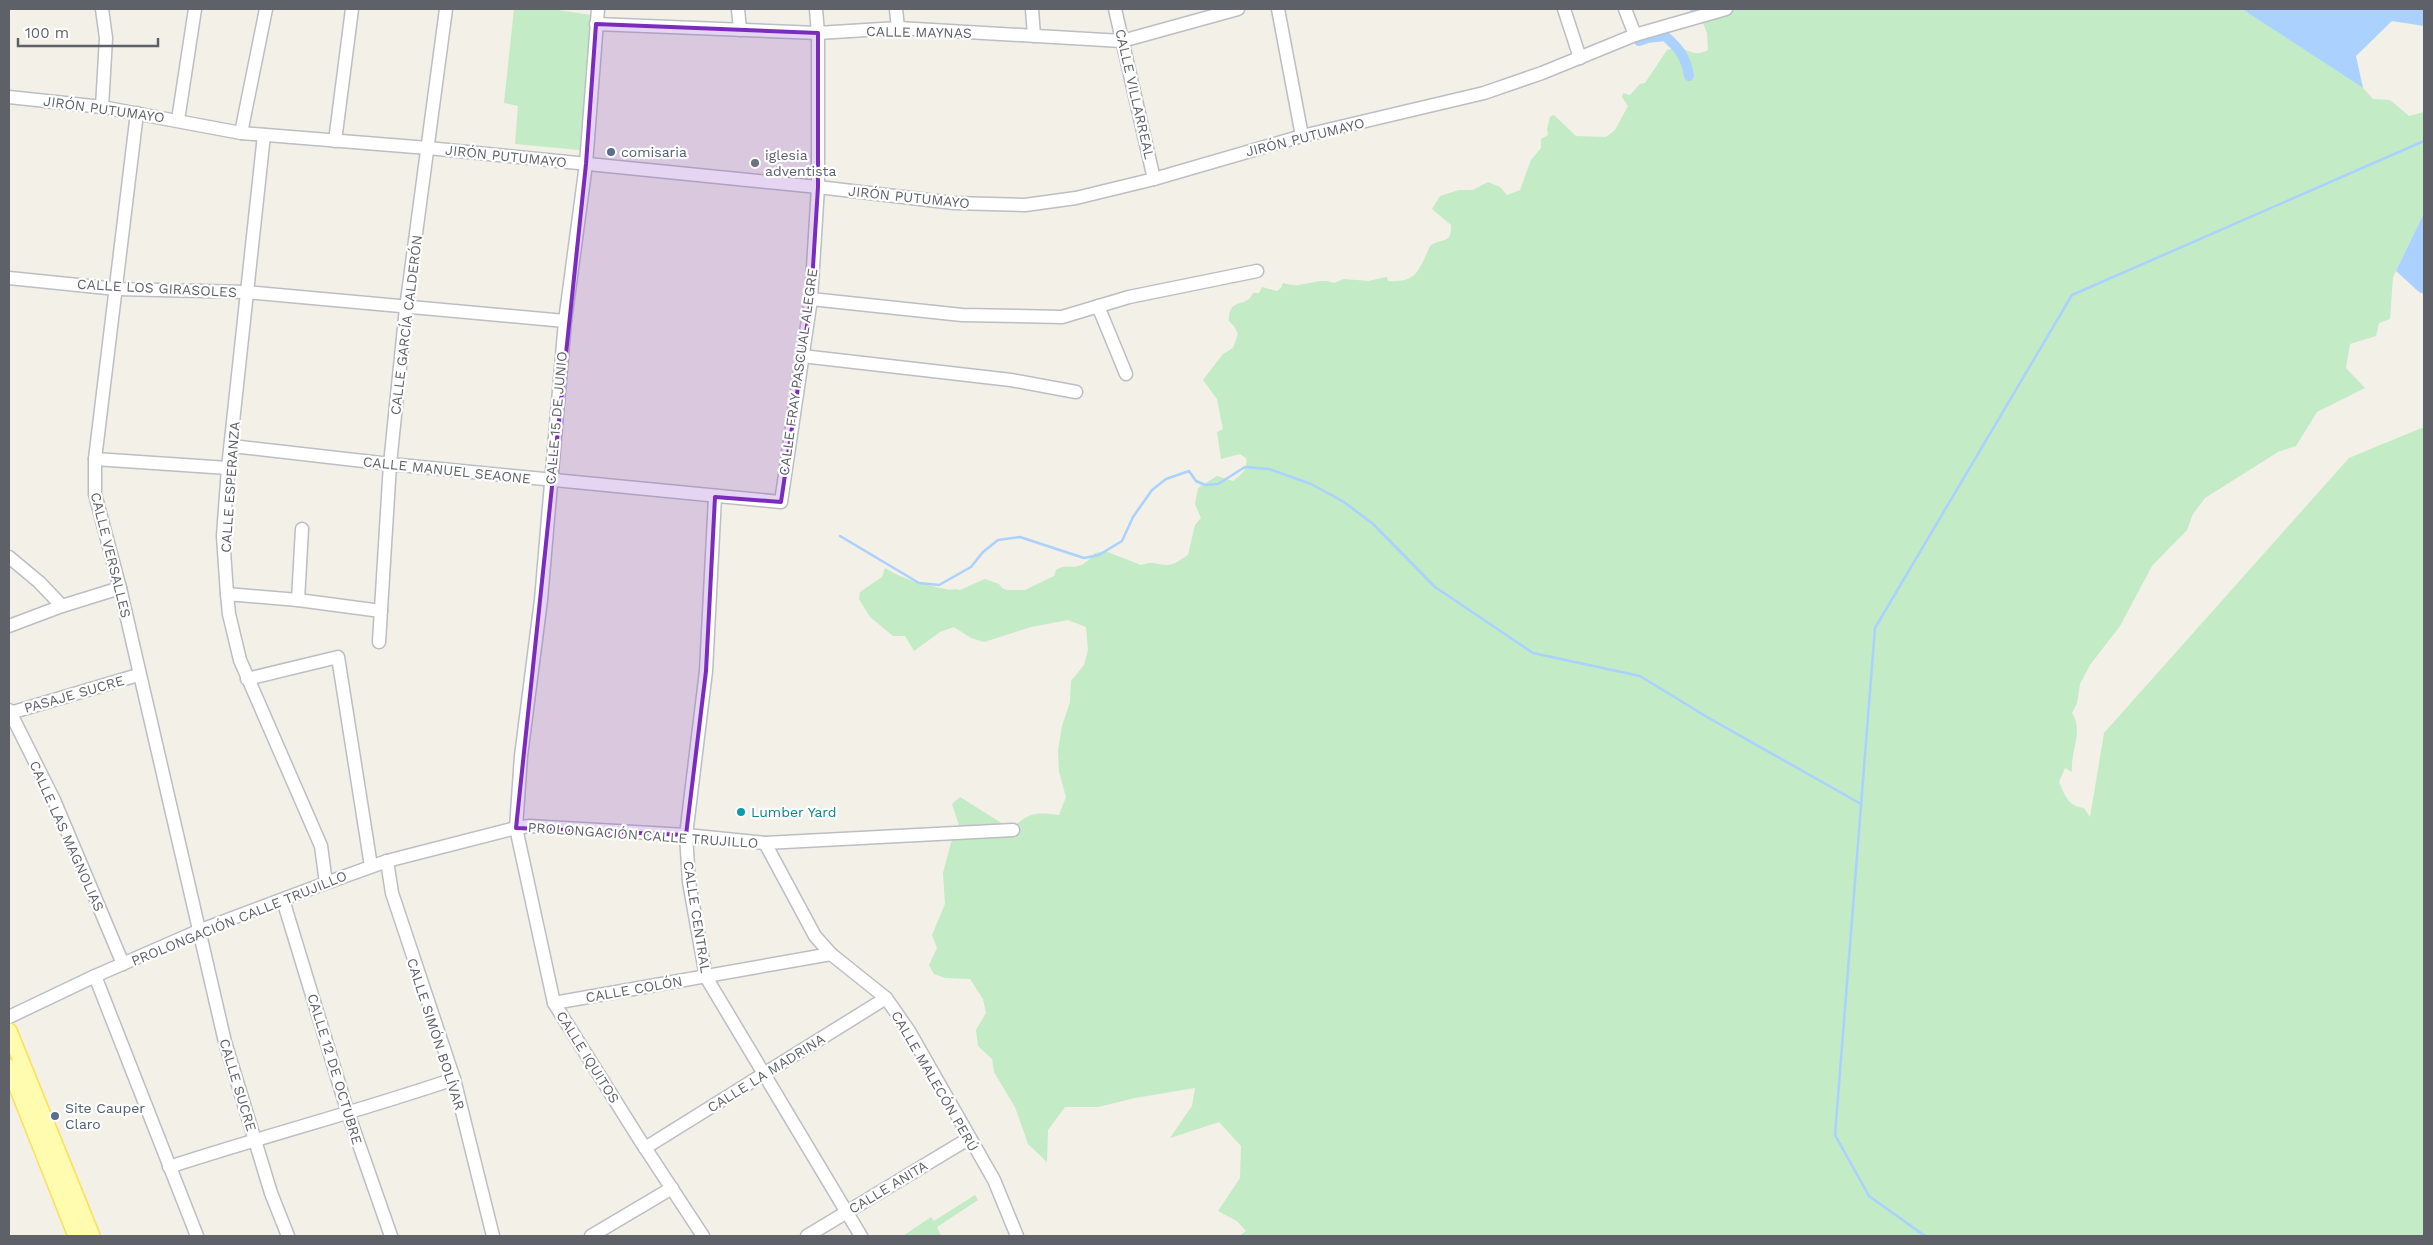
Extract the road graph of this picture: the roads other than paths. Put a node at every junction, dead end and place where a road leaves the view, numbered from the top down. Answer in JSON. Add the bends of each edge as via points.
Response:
{"nodes":[{"id":1,"x":102,"y":9,"type":"edge"},
{"id":2,"x":195,"y":9,"type":"edge"},
{"id":3,"x":266,"y":9,"type":"edge"},
{"id":4,"x":352,"y":9,"type":"edge"},
{"id":5,"x":446,"y":9,"type":"edge"},
{"id":6,"x":598,"y":9,"type":"edge"},
{"id":7,"x":738,"y":9,"type":"edge"},
{"id":8,"x":816,"y":9,"type":"edge"},
{"id":9,"x":896,"y":9,"type":"edge"},
{"id":10,"x":1032,"y":9,"type":"edge"},
{"id":11,"x":1115,"y":9,"type":"edge"},
{"id":12,"x":1238,"y":9,"type":"edge"},
{"id":13,"x":1278,"y":9,"type":"edge"},
{"id":14,"x":1564,"y":9,"type":"edge"},
{"id":15,"x":1625,"y":9,"type":"edge"},
{"id":16,"x":1726,"y":9,"type":"edge"},
{"id":17,"x":596,"y":24,"type":"junction"},
{"id":18,"x":898,"y":28,"type":"junction"},
{"id":19,"x":740,"y":30,"type":"junction"},
{"id":20,"x":818,"y":33,"type":"junction"},
{"id":21,"x":1635,"y":35,"type":"junction"},
{"id":22,"x":1034,"y":36,"type":"junction"},
{"id":23,"x":1122,"y":41,"type":"junction"},
{"id":24,"x":1580,"y":58,"type":"junction"},
{"id":25,"x":9,"y":97,"type":"edge"},
{"id":26,"x":102,"y":107,"type":"junction"},
{"id":27,"x":136,"y":113,"type":"junction"},
{"id":28,"x":178,"y":120,"type":"junction"},
{"id":29,"x":241,"y":133,"type":"junction"},
{"id":30,"x":264,"y":135,"type":"junction"},
{"id":31,"x":1302,"y":136,"type":"junction"},
{"id":32,"x":335,"y":142,"type":"junction"},
{"id":33,"x":428,"y":148,"type":"junction"},
{"id":34,"x":586,"y":164,"type":"junction"},
{"id":35,"x":1154,"y":179,"type":"junction"},
{"id":36,"x":818,"y":187,"type":"junction"},
{"id":37,"x":1257,"y":271,"type":"dead end"},
{"id":38,"x":9,"y":278,"type":"edge"},
{"id":39,"x":116,"y":290,"type":"junction"},
{"id":40,"x":246,"y":292,"type":"junction"},
{"id":41,"x":811,"y":299,"type":"junction"},
{"id":42,"x":1098,"y":306,"type":"junction"},
{"id":43,"x":406,"y":308,"type":"junction"},
{"id":44,"x":565,"y":321,"type":"junction"},
{"id":45,"x":802,"y":356,"type":"junction"},
{"id":46,"x":1126,"y":374,"type":"dead end"},
{"id":47,"x":1076,"y":392,"type":"dead end"},
{"id":48,"x":232,"y":446,"type":"junction"},
{"id":49,"x":95,"y":459,"type":"junction"},
{"id":50,"x":390,"y":464,"type":"junction"},
{"id":51,"x":228,"y":468,"type":"junction"},
{"id":52,"x":550,"y":480,"type":"junction"},
{"id":53,"x":715,"y":497,"type":"junction"},
{"id":54,"x":781,"y":502,"type":"joint"},
{"id":55,"x":302,"y":529,"type":"dead end"},
{"id":56,"x":9,"y":557,"type":"edge"},
{"id":57,"x":120,"y":588,"type":"junction"},
{"id":58,"x":227,"y":594,"type":"junction"},
{"id":59,"x":298,"y":600,"type":"junction"},
{"id":60,"x":62,"y":606,"type":"junction"},
{"id":61,"x":381,"y":611,"type":"junction"},
{"id":62,"x":9,"y":626,"type":"edge"},
{"id":63,"x":379,"y":642,"type":"dead end"},
{"id":64,"x":138,"y":675,"type":"junction"},
{"id":65,"x":247,"y":679,"type":"junction"},
{"id":66,"x":10,"y":711,"type":"edge"},
{"id":67,"x":516,"y":828,"type":"junction"},
{"id":68,"x":1013,"y":830,"type":"dead end"},
{"id":69,"x":686,"y":835,"type":"junction"},
{"id":70,"x":765,"y":843,"type":"junction"},
{"id":71,"x":386,"y":860,"type":"junction"},
{"id":72,"x":371,"y":866,"type":"junction"},
{"id":73,"x":326,"y":883,"type":"junction"},
{"id":74,"x":283,"y":900,"type":"junction"},
{"id":75,"x":198,"y":931,"type":"junction"},
{"id":76,"x":832,"y":954,"type":"junction"},
{"id":77,"x":123,"y":964,"type":"junction"},
{"id":78,"x":95,"y":976,"type":"junction"},
{"id":79,"x":706,"y":977,"type":"junction"},
{"id":80,"x":886,"y":998,"type":"junction"},
{"id":81,"x":554,"y":1003,"type":"junction"},
{"id":82,"x":9,"y":1017,"type":"edge"},
{"id":83,"x":9,"y":1031,"type":"edge"},
{"id":84,"x":9,"y":1067,"type":"edge"},
{"id":85,"x":764,"y":1075,"type":"junction"},
{"id":86,"x":454,"y":1079,"type":"junction"},
{"id":87,"x":348,"y":1113,"type":"junction"},
{"id":88,"x":254,"y":1139,"type":"junction"},
{"id":89,"x":968,"y":1139,"type":"junction"},
{"id":90,"x":645,"y":1148,"type":"junction"},
{"id":91,"x":169,"y":1167,"type":"junction"},
{"id":92,"x":672,"y":1188,"type":"junction"},
{"id":93,"x":847,"y":1212,"type":"junction"},
{"id":94,"x":76,"y":1236,"type":"edge"},
{"id":95,"x":92,"y":1236,"type":"edge"},
{"id":96,"x":197,"y":1236,"type":"edge"},
{"id":97,"x":288,"y":1236,"type":"edge"},
{"id":98,"x":391,"y":1236,"type":"edge"},
{"id":99,"x":494,"y":1236,"type":"edge"},
{"id":100,"x":591,"y":1236,"type":"edge"},
{"id":101,"x":703,"y":1236,"type":"edge"},
{"id":102,"x":807,"y":1236,"type":"edge"},
{"id":103,"x":860,"y":1236,"type":"edge"},
{"id":104,"x":1018,"y":1236,"type":"edge"}],
"edges":[{"from":1,"to":26,"type":"street","via":[[106,38]]},
{"from":2,"to":28,"type":"street"},
{"from":3,"to":29,"type":"street"},
{"from":4,"to":32,"type":"street"},
{"from":5,"to":33,"type":"street","name":"CALLE GARCÍA CALDERÓN"},
{"from":6,"to":17,"type":"street","name":"CALLE 15 DE JUNIO"},
{"from":7,"to":19,"type":"street"},
{"from":8,"to":20,"type":"street","name":"CALLE FRAY PASCUAL ALEGRE"},
{"from":9,"to":18,"type":"street"},
{"from":10,"to":22,"type":"street"},
{"from":11,"to":23,"type":"street","name":"CALLE VILLARREAL"},
{"from":12,"to":23,"type":"street","name":"CALLE MAYNAS"},
{"from":13,"to":31,"type":"street"},
{"from":14,"to":24,"type":"street"},
{"from":15,"to":21,"type":"street"},
{"from":16,"to":21,"type":"street","name":"JIRÓN PUTUMAYO"},
{"from":17,"to":19,"type":"street","name":"CALLE MAYNAS"},
{"from":17,"to":34,"type":"street","name":"CALLE 15 DE JUNIO"},
{"from":18,"to":20,"type":"street","name":"CALLE MAYNAS"},
{"from":18,"to":22,"type":"street","name":"CALLE MAYNAS"},
{"from":19,"to":20,"type":"street","name":"CALLE MAYNAS"},
{"from":20,"to":36,"type":"street","name":"CALLE FRAY PASCUAL ALEGRE"},
{"from":21,"to":24,"type":"street","name":"JIRÓN PUTUMAYO"},
{"from":22,"to":23,"type":"street","name":"CALLE MAYNAS"},
{"from":23,"to":35,"type":"street","name":"CALLE VILLARREAL"},
{"from":24,"to":31,"type":"street","name":"JIRÓN PUTUMAYO","via":[[1484,93]]},
{"from":25,"to":26,"type":"street","name":"JIRÓN PUTUMAYO"},
{"from":26,"to":27,"type":"street","name":"JIRÓN PUTUMAYO"},
{"from":27,"to":28,"type":"street","name":"JIRÓN PUTUMAYO"},
{"from":27,"to":39,"type":"street","name":"CALLE VERSALLES"},
{"from":28,"to":29,"type":"street","name":"JIRÓN PUTUMAYO"},
{"from":29,"to":30,"type":"street","name":"JIRÓN PUTUMAYO"},
{"from":30,"to":32,"type":"street","name":"JIRÓN PUTUMAYO"},
{"from":30,"to":40,"type":"street","name":"CALLE ESPERANZA"},
{"from":31,"to":35,"type":"street","name":"JIRÓN PUTUMAYO"},
{"from":32,"to":33,"type":"street","name":"JIRÓN PUTUMAYO"},
{"from":33,"to":34,"type":"street","name":"JIRÓN PUTUMAYO"},
{"from":33,"to":43,"type":"street","name":"CALLE GARCÍA CALDERÓN"},
{"from":34,"to":36,"type":"street","name":"JIRÓN PUTUMAYO"},
{"from":34,"to":44,"type":"street","name":"CALLE 15 DE JUNIO"},
{"from":35,"to":36,"type":"street","name":"JIRÓN PUTUMAYO","via":[[1076,198],[1025,205],[954,203]]},
{"from":36,"to":41,"type":"street","name":"CALLE FRAY PASCUAL ALEGRE"},
{"from":37,"to":42,"type":"street"},
{"from":38,"to":39,"type":"street","name":"CALLE LOS GIRASOLES"},
{"from":39,"to":40,"type":"street","name":"CALLE LOS GIRASOLES"},
{"from":39,"to":49,"type":"street","name":"CALLE VERSALLES"},
{"from":40,"to":43,"type":"street","name":"CALLE LOS GIRASOLES"},
{"from":40,"to":48,"type":"street","name":"CALLE ESPERANZA"},
{"from":41,"to":42,"type":"street","via":[[962,315],[1062,317]]},
{"from":41,"to":45,"type":"street","name":"CALLE FRAY PASCUAL ALEGRE"},
{"from":42,"to":46,"type":"street"},
{"from":43,"to":44,"type":"street","name":"CALLE LOS GIRASOLES"},
{"from":43,"to":50,"type":"street","name":"CALLE GARCÍA CALDERÓN"},
{"from":44,"to":52,"type":"street","name":"CALLE 15 DE JUNIO"},
{"from":45,"to":47,"type":"street","via":[[1011,380]]},
{"from":45,"to":54,"type":"street","name":"CALLE FRAY PASCUAL ALEGRE"},
{"from":48,"to":50,"type":"street","name":"CALLE MANUEL SEAONE"},
{"from":48,"to":51,"type":"street","name":"CALLE ESPERANZA"},
{"from":49,"to":51,"type":"street"},
{"from":49,"to":57,"type":"street","name":"CALLE VERSALLES","via":[[95,494]]},
{"from":50,"to":52,"type":"street","name":"CALLE MANUEL SEAONE"},
{"from":50,"to":61,"type":"street","name":"CALLE GARCÍA CALDERÓN"},
{"from":51,"to":58,"type":"street","name":"CALLE ESPERANZA","via":[[223,536]]},
{"from":52,"to":53,"type":"street","name":"CALLE MANUEL SEAONE"},
{"from":52,"to":67,"type":"street","name":"CALLE 15 DE JUNIO","via":[[541,600],[521,756]]},
{"from":53,"to":54,"type":"street","name":"CALLE MANUEL SEAONE"},
{"from":53,"to":69,"type":"street","name":"CALLE CENTRAL","via":[[706,671]]},
{"from":55,"to":59,"type":"street"},
{"from":56,"to":60,"type":"street"},
{"from":57,"to":60,"type":"street"},
{"from":57,"to":64,"type":"street","name":"CALLE VERSALLES"},
{"from":58,"to":59,"type":"street"},
{"from":58,"to":65,"type":"street","name":"CALLE ESPERANZA","via":[[229,614]]},
{"from":59,"to":61,"type":"street"},
{"from":60,"to":62,"type":"street"},
{"from":61,"to":63,"type":"street","name":"CALLE GARCÍA CALDERÓN"},
{"from":64,"to":66,"type":"street","name":"PASAJE SUCRE"},
{"from":64,"to":75,"type":"street","name":"CALLE VERSALLES"},
{"from":65,"to":72,"type":"street","via":[[338,657]]},
{"from":65,"to":73,"type":"street","name":"CALLE ESPERANZA","via":[[321,846]]},
{"from":66,"to":77,"type":"street","name":"CALLE LAS MAGNOLIAS","via":[[54,800]]},
{"from":67,"to":69,"type":"street","name":"PROLONGACIÓN CALLE TRUJILLO","via":[[529,826]]},
{"from":67,"to":71,"type":"street","name":"PROLONGACIÓN CALLE TRUJILLO"},
{"from":67,"to":81,"type":"street","name":"CALLE IQUITOS"},
{"from":68,"to":70,"type":"street","name":"PROLONGACIÓN CALLE TRUJILLO"},
{"from":69,"to":70,"type":"street","name":"PROLONGACIÓN CALLE TRUJILLO"},
{"from":69,"to":79,"type":"street","name":"CALLE CENTRAL","via":[[689,882]]},
{"from":70,"to":76,"type":"street","name":"CALLE MALECÓN PERÚ","via":[[815,936]]},
{"from":71,"to":72,"type":"street","name":"PROLONGACIÓN CALLE TRUJILLO"},
{"from":71,"to":86,"type":"street","name":"CALLE SIMÓN BOLÍVAR","via":[[392,893]]},
{"from":72,"to":73,"type":"street","name":"PROLONGACIÓN CALLE TRUJILLO"},
{"from":73,"to":74,"type":"street","name":"PROLONGACIÓN CALLE TRUJILLO"},
{"from":74,"to":75,"type":"street","name":"PROLONGACIÓN CALLE TRUJILLO"},
{"from":74,"to":87,"type":"street","name":"CALLE 12 DE OCTUBRE"},
{"from":75,"to":77,"type":"street","name":"PROLONGACIÓN CALLE TRUJILLO"},
{"from":75,"to":88,"type":"street","name":"CALLE SUCRE","via":[[224,1042]]},
{"from":76,"to":79,"type":"street","name":"CALLE COLÓN"},
{"from":76,"to":80,"type":"street","name":"CALLE MALECÓN PERÚ"},
{"from":77,"to":78,"type":"street","name":"PROLONGACIÓN CALLE TRUJILLO"},
{"from":78,"to":82,"type":"street","name":"PROLONGACIÓN CALLE TRUJILLO"},
{"from":78,"to":91,"type":"street"},
{"from":79,"to":81,"type":"street","name":"CALLE COLÓN"},
{"from":79,"to":85,"type":"street","name":"CALLE CENTRAL"},
{"from":80,"to":85,"type":"street","name":"CALLE LA MADRINA"},
{"from":80,"to":89,"type":"street","name":"CALLE MALECÓN PERÚ","via":[[909,1032]]},
{"from":81,"to":90,"type":"street","name":"CALLE IQUITOS"},
{"from":83,"to":95,"type":"main road"},
{"from":84,"to":94,"type":"main road"},
{"from":85,"to":90,"type":"street","name":"CALLE LA MADRINA"},
{"from":85,"to":93,"type":"street","name":"CALLE CENTRAL"},
{"from":86,"to":87,"type":"street"},
{"from":86,"to":99,"type":"street","name":"CALLE SIMÓN BOLÍVAR"},
{"from":87,"to":88,"type":"street"},
{"from":87,"to":98,"type":"street","name":"CALLE 12 DE OCTUBRE"},
{"from":88,"to":91,"type":"street"},
{"from":88,"to":97,"type":"street","name":"CALLE SUCRE"},
{"from":89,"to":93,"type":"street","name":"CALLE ANITA"},
{"from":89,"to":104,"type":"street","name":"CALLE MALECÓN PERÚ","via":[[994,1180]]},
{"from":90,"to":92,"type":"street","name":"CALLE IQUITOS"},
{"from":91,"to":96,"type":"street"},
{"from":92,"to":100,"type":"street"},
{"from":92,"to":101,"type":"street","name":"CALLE IQUITOS"},
{"from":93,"to":102,"type":"street","name":"CALLE ANITA"},
{"from":93,"to":103,"type":"street","name":"CALLE CENTRAL"}]}
